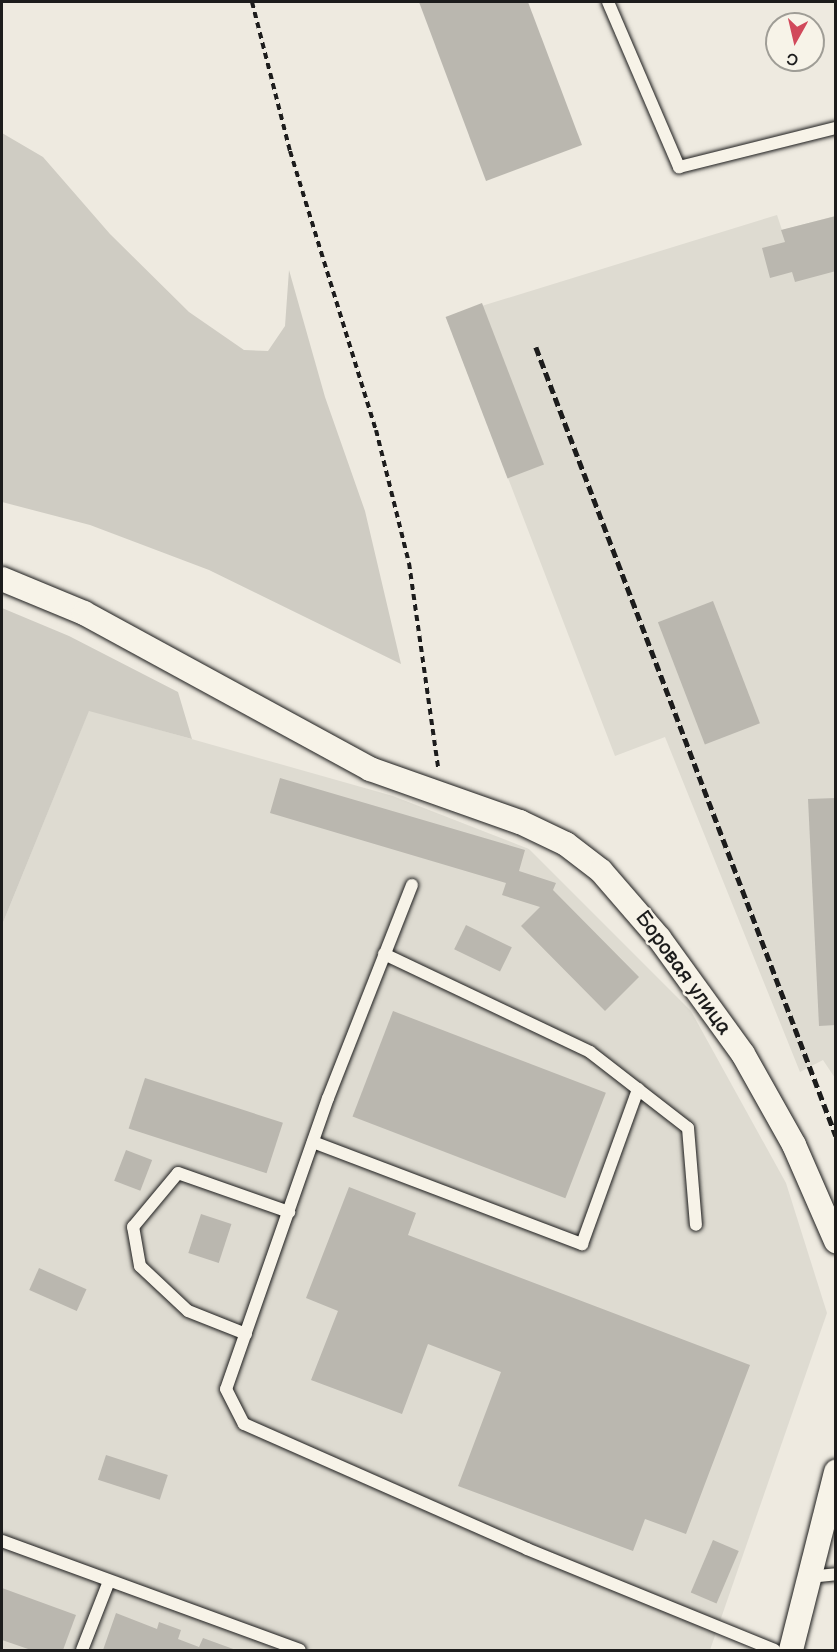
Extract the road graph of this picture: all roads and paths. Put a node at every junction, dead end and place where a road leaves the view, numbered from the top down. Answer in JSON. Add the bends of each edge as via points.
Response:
{"nodes":[{"id":1,"x":252,"y":2,"type":"edge"},
{"id":2,"x":608,"y":2,"type":"edge"},
{"id":3,"x":836,"y":128,"type":"edge"},
{"id":4,"x":2,"y":579,"type":"edge"},
{"id":5,"x":442,"y":795,"type":"junction"},
{"id":6,"x":412,"y":885,"type":"dead end"},
{"id":7,"x":384,"y":954,"type":"junction"},
{"id":8,"x":638,"y":1089,"type":"junction"},
{"id":9,"x":313,"y":1143,"type":"junction"},
{"id":10,"x":288,"y":1212,"type":"junction"},
{"id":11,"x":696,"y":1225,"type":"dead end"},
{"id":12,"x":836,"y":1241,"type":"edge"},
{"id":13,"x":246,"y":1334,"type":"junction"},
{"id":14,"x":836,"y":1472,"type":"edge"},
{"id":15,"x":2,"y":1541,"type":"edge"},
{"id":16,"x":836,"y":1574,"type":"edge"},
{"id":17,"x":809,"y":1577,"type":"junction"},
{"id":18,"x":109,"y":1581,"type":"junction"},
{"id":19,"x":82,"y":1650,"type":"edge"},
{"id":20,"x":300,"y":1650,"type":"edge"},
{"id":21,"x":774,"y":1650,"type":"edge"},
{"id":22,"x":791,"y":1650,"type":"edge"}],
"edges":[{"from":1,"to":5,"type":"path","via":[[290,151],[376,430],[409,563]]},
{"from":2,"to":3,"type":"lane","via":[[680,167]]},
{"from":4,"to":5,"type":"street","name":"Боровая улица","via":[[84,613],[370,769]]},
{"from":5,"to":12,"type":"street","name":"Боровая улица","via":[[520,822],[566,844],[629,899],[742,1054],[794,1145]]},
{"from":6,"to":7,"type":"lane"},
{"from":7,"to":8,"type":"lane","via":[[590,1052]]},
{"from":7,"to":9,"type":"lane"},
{"from":8,"to":9,"type":"lane","via":[[582,1244]]},
{"from":8,"to":11,"type":"lane","via":[[688,1128]]},
{"from":9,"to":10,"type":"lane"},
{"from":10,"to":13,"type":"lane"},
{"from":10,"to":13,"type":"lane","via":[[177,1173],[133,1227],[140,1266],[188,1311]]},
{"from":13,"to":21,"type":"lane","via":[[226,1389],[244,1424],[527,1549]]},
{"from":14,"to":17,"type":"street"},
{"from":15,"to":18,"type":"lane"},
{"from":16,"to":17,"type":"lane"},
{"from":17,"to":22,"type":"street"},
{"from":18,"to":19,"type":"lane"},
{"from":18,"to":20,"type":"lane"}]}
